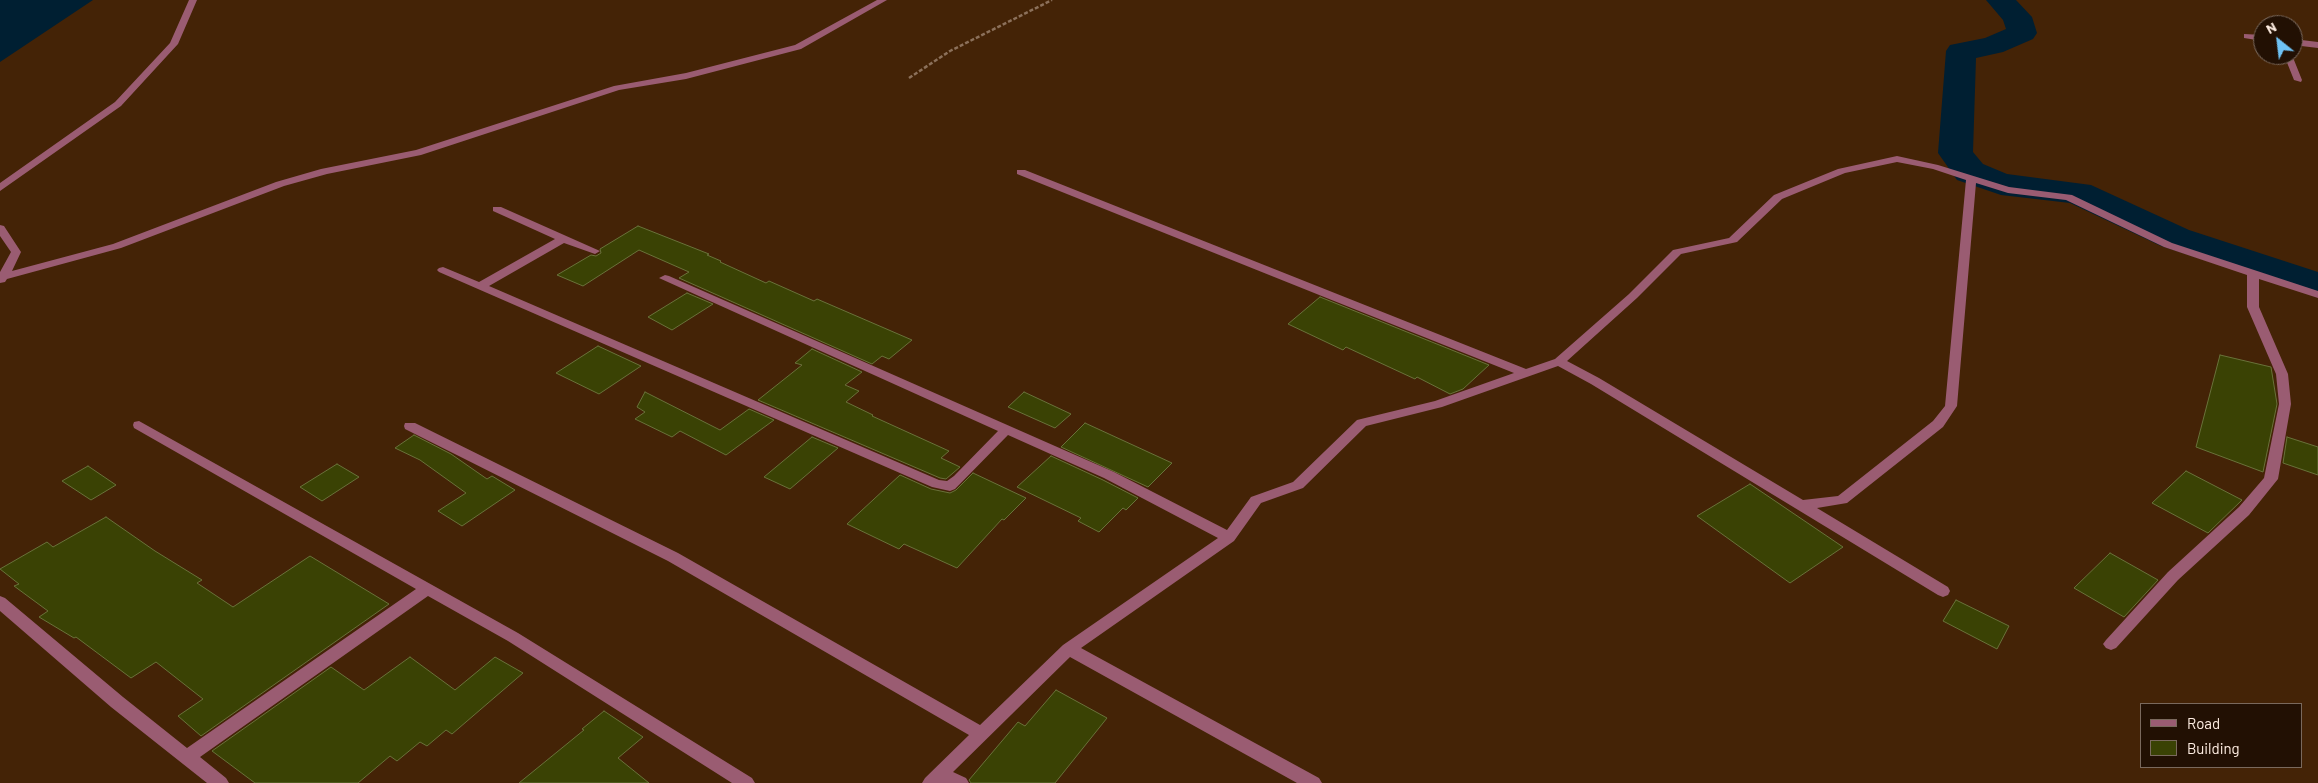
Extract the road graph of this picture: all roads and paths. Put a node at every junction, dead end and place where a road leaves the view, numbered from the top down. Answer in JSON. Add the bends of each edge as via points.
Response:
{"nodes":[{"id":1,"x":193,"y":0,"type":"edge"},
{"id":2,"x":883,"y":0,"type":"edge"},
{"id":3,"x":1052,"y":0,"type":"edge"},
{"id":4,"x":2247,"y":36,"type":"dead end"},
{"id":5,"x":2253,"y":37,"type":"edge"},
{"id":6,"x":2303,"y":43,"type":"edge"},
{"id":7,"x":2318,"y":45,"type":"edge"},
{"id":8,"x":2292,"y":65,"type":"edge"},
{"id":9,"x":909,"y":78,"type":"dead end"},
{"id":10,"x":2298,"y":80,"type":"dead end"},
{"id":11,"x":1021,"y":172,"type":"dead end"},
{"id":12,"x":1971,"y":180,"type":"junction"},
{"id":13,"x":0,"y":188,"type":"edge"},
{"id":14,"x":497,"y":209,"type":"dead end"},
{"id":15,"x":0,"y":228,"type":"edge"},
{"id":16,"x":563,"y":239,"type":"junction"},
{"id":17,"x":595,"y":251,"type":"dead end"},
{"id":18,"x":443,"y":270,"type":"dead end"},
{"id":19,"x":2254,"y":272,"type":"junction"},
{"id":20,"x":665,"y":278,"type":"dead end"},
{"id":21,"x":2,"y":279,"type":"edge"},
{"id":22,"x":480,"y":286,"type":"junction"},
{"id":23,"x":2318,"y":295,"type":"edge"},
{"id":24,"x":1560,"y":362,"type":"junction"},
{"id":25,"x":1525,"y":373,"type":"junction"},
{"id":26,"x":140,"y":425,"type":"dead end"},
{"id":27,"x":410,"y":426,"type":"dead end"},
{"id":28,"x":1007,"y":429,"type":"junction"},
{"id":29,"x":1803,"y":505,"type":"junction"},
{"id":30,"x":1229,"y":537,"type":"junction"},
{"id":31,"x":427,"y":589,"type":"junction"},
{"id":32,"x":1944,"y":591,"type":"dead end"},
{"id":33,"x":0,"y":602,"type":"edge"},
{"id":34,"x":2111,"y":644,"type":"dead end"},
{"id":35,"x":1068,"y":649,"type":"junction"},
{"id":36,"x":980,"y":733,"type":"junction"},
{"id":37,"x":187,"y":757,"type":"junction"},
{"id":38,"x":936,"y":778,"type":"edge"},
{"id":39,"x":220,"y":783,"type":"edge"},
{"id":40,"x":746,"y":783,"type":"edge"},
{"id":41,"x":960,"y":783,"type":"edge"},
{"id":42,"x":1313,"y":783,"type":"edge"}],
"edges":[{"from":1,"to":13,"type":"street","via":[[174,44],[118,104]]},
{"from":2,"to":21,"type":"street","via":[[798,47],[686,76],[617,88],[418,153],[325,171],[280,184],[117,246]]},
{"from":3,"to":9,"type":"path","via":[[950,51]]},
{"from":4,"to":5,"type":"street"},
{"from":6,"to":7,"type":"street"},
{"from":8,"to":10,"type":"street"},
{"from":11,"to":25,"type":"street"},
{"from":12,"to":19,"type":"street","via":[[2008,190],[2068,197],[2168,245]]},
{"from":12,"to":24,"type":"street","via":[[1936,167],[1897,159],[1842,171],[1778,197],[1733,240],[1677,252]]},
{"from":12,"to":29,"type":"street","via":[[1951,406],[1938,424],[1842,500]]},
{"from":14,"to":16,"type":"street"},
{"from":15,"to":21,"type":"street","via":[[16,252]]},
{"from":16,"to":17,"type":"street"},
{"from":16,"to":22,"type":"street"},
{"from":18,"to":22,"type":"street"},
{"from":19,"to":23,"type":"street"},
{"from":19,"to":34,"type":"street","via":[[2253,307],[2277,358],[2285,404],[2271,479],[2244,510],[2173,576]]},
{"from":20,"to":28,"type":"street"},
{"from":22,"to":28,"type":"street","via":[[937,484],[950,486],[959,479]]},
{"from":24,"to":25,"type":"street"},
{"from":24,"to":29,"type":"street"},
{"from":25,"to":30,"type":"street","via":[[1438,404],[1362,423],[1298,484],[1256,500]]},
{"from":26,"to":31,"type":"street"},
{"from":27,"to":36,"type":"street","via":[[673,557]]},
{"from":28,"to":30,"type":"street","via":[[1109,475]]},
{"from":29,"to":32,"type":"street"},
{"from":30,"to":35,"type":"street"},
{"from":31,"to":37,"type":"street"},
{"from":31,"to":40,"type":"street","via":[[513,637]]},
{"from":33,"to":37,"type":"street"},
{"from":35,"to":36,"type":"street"},
{"from":35,"to":42,"type":"street"},
{"from":36,"to":38,"type":"street"},
{"from":37,"to":39,"type":"street"},
{"from":38,"to":41,"type":"street"}]}
